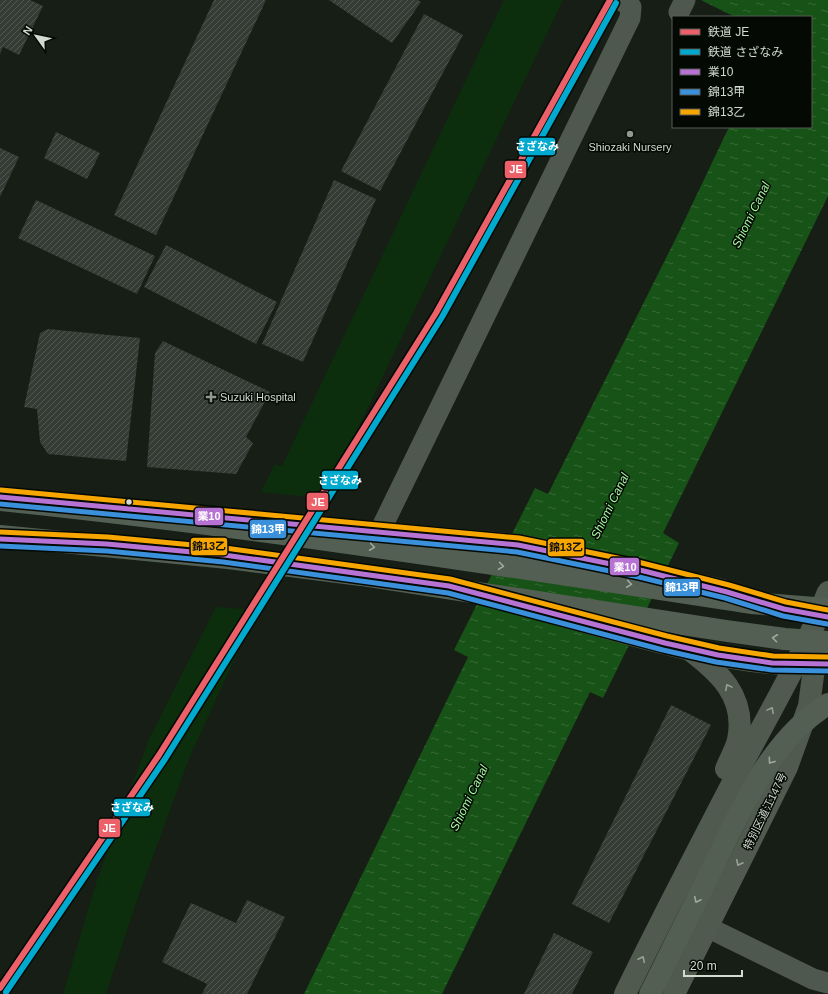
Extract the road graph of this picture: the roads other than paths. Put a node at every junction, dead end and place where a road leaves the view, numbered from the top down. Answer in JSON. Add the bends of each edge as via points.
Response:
{"nodes":[{"id":1,"x":621,"y":0,"type":"edge"},
{"id":2,"x":0,"y":497,"type":"edge"},
{"id":3,"x":0,"y":500,"type":"edge"},
{"id":4,"x":0,"y":514,"type":"edge"},
{"id":5,"x":231,"y":527,"type":"junction"},
{"id":6,"x":380,"y":533,"type":"junction"},
{"id":7,"x":0,"y":536,"type":"edge"},
{"id":8,"x":0,"y":539,"type":"edge"},
{"id":9,"x":828,"y":592,"type":"edge"},
{"id":10,"x":825,"y":614,"type":"edge"},
{"id":11,"x":828,"y":642,"type":"edge"},
{"id":12,"x":687,"y":648,"type":"junction"},
{"id":13,"x":813,"y":665,"type":"edge"},
{"id":14,"x":828,"y":704,"type":"edge"},
{"id":15,"x":668,"y":906,"type":"junction"},
{"id":16,"x":707,"y":927,"type":"junction"},
{"id":17,"x":828,"y":983,"type":"edge"},
{"id":18,"x":625,"y":994,"type":"edge"},
{"id":19,"x":650,"y":994,"type":"edge"},
{"id":20,"x":674,"y":994,"type":"edge"}],
"edges":[{"from":1,"to":6,"type":"street","via":[[631,7],[630,18]]},
{"from":2,"to":6,"type":"main road"},
{"from":3,"to":5,"type":"highway"},
{"from":4,"to":5,"type":"highway"},
{"from":5,"to":10,"type":"highway","one_way":true},
{"from":6,"to":10,"type":"main road","via":[[518,545],[557,552]]},
{"from":11,"to":7,"type":"highway","one_way":true,"via":[[727,631],[353,574],[228,558]]},
{"from":8,"to":12,"type":"main road","via":[[107,544],[224,555],[449,586]]},
{"from":9,"to":10,"type":"street","name":"特別区道江147号"},
{"from":10,"to":13,"type":"street","name":"特別区道江147号"},
{"from":12,"to":13,"type":"main road","via":[[772,663]]},
{"from":15,"to":12,"type":"street","name":"特別区道江147号","one_way":true,"via":[[738,740],[737,706],[727,684],[714,668]]},
{"from":15,"to":13,"type":"street","name":"特別区道江147号","one_way":true},
{"from":13,"to":16,"type":"street","name":"特別区道江147号","one_way":true,"via":[[809,706],[787,767]]},
{"from":14,"to":19,"type":"highway","one_way":true,"via":[[788,737],[766,768],[740,812]]},
{"from":18,"to":15,"type":"street","name":"特別区道江147号","one_way":true},
{"from":16,"to":17,"type":"street"},
{"from":16,"to":20,"type":"street","name":"特別区道江147号"}]}
